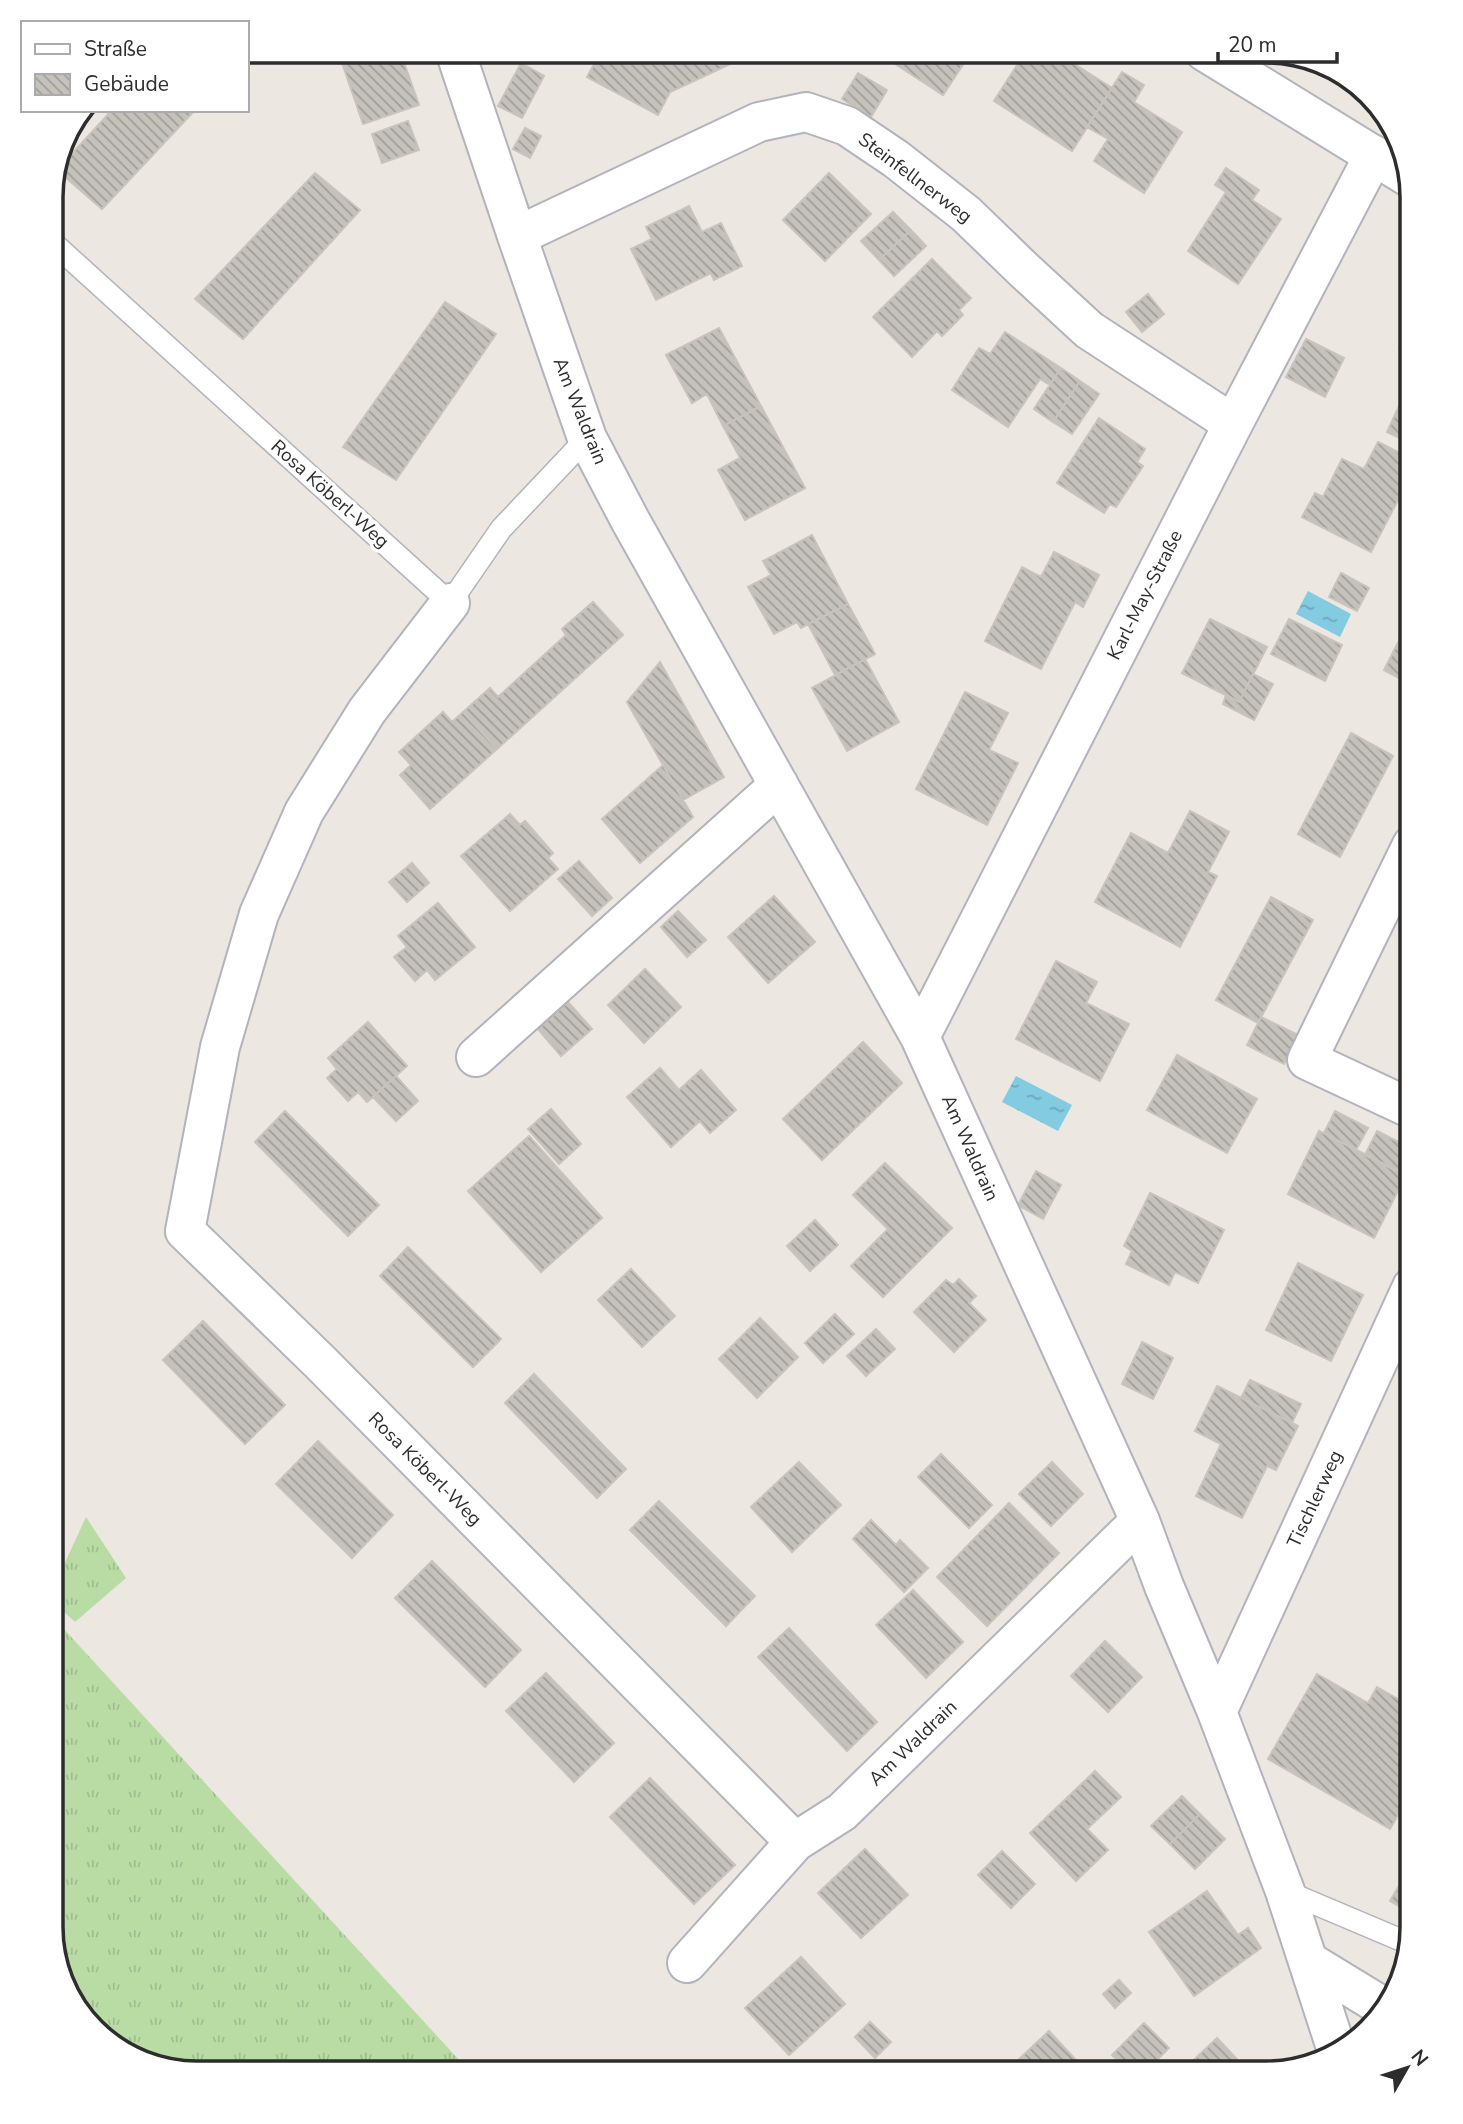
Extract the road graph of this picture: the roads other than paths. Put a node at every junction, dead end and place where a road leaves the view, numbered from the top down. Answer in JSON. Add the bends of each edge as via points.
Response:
{"nodes":[{"id":1,"x":460,"y":63,"type":"edge"},
{"id":2,"x":1224,"y":63,"type":"edge"},
{"id":3,"x":1374,"y":155,"type":"junction"},
{"id":4,"x":1397,"y":169,"type":"edge"},
{"id":5,"x":516,"y":236,"type":"junction"},
{"id":6,"x":63,"y":252,"type":"edge"},
{"id":7,"x":1233,"y":424,"type":"junction"},
{"id":8,"x":587,"y":438,"type":"junction"},
{"id":9,"x":450,"y":603,"type":"junction"},
{"id":10,"x":779,"y":785,"type":"junction"},
{"id":11,"x":1400,"y":870,"type":"edge"},
{"id":12,"x":919,"y":1037,"type":"junction"},
{"id":13,"x":476,"y":1057,"type":"dead end"},
{"id":14,"x":1400,"y":1103,"type":"edge"},
{"id":15,"x":1400,"y":1313,"type":"edge"},
{"id":16,"x":1140,"y":1521,"type":"junction"},
{"id":17,"x":1217,"y":1712,"type":"junction"},
{"id":18,"x":795,"y":1842,"type":"junction"},
{"id":19,"x":1285,"y":1891,"type":"junction"},
{"id":20,"x":1399,"y":1939,"type":"edge"},
{"id":21,"x":1308,"y":1961,"type":"junction"},
{"id":22,"x":687,"y":1963,"type":"dead end"},
{"id":23,"x":1376,"y":2003,"type":"edge"},
{"id":24,"x":1326,"y":2047,"type":"edge"}],
"edges":[{"from":1,"to":5,"type":"street","name":"Am Waldrain"},
{"from":2,"to":3,"type":"street"},
{"from":3,"to":4,"type":"street"},
{"from":3,"to":7,"type":"street","name":"Karl-May-Straße"},
{"from":5,"to":7,"type":"street","name":"Steinfellnerweg","via":[[759,122],[806,112],[847,126],[896,159],[966,214],[1089,330]]},
{"from":5,"to":8,"type":"street","name":"Am Waldrain"},
{"from":6,"to":9,"type":"lane","name":"Rosa Köberl-Weg"},
{"from":7,"to":12,"type":"street","name":"Karl-May-Straße"},
{"from":8,"to":9,"type":"lane","via":[[501,529]]},
{"from":8,"to":10,"type":"street","name":"Am Waldrain"},
{"from":9,"to":18,"type":"street","name":"Rosa Köberl-Weg","via":[[367,711],[304,812],[259,914],[220,1047],[185,1231]]},
{"from":10,"to":12,"type":"street","name":"Am Waldrain"},
{"from":10,"to":13,"type":"street"},
{"from":11,"to":14,"type":"street","via":[[1307,1060]]},
{"from":12,"to":16,"type":"street","name":"Am Waldrain"},
{"from":15,"to":17,"type":"street","name":"Tischlerweg"},
{"from":16,"to":17,"type":"street","name":"Am Waldrain"},
{"from":16,"to":18,"type":"street","name":"Am Waldrain","via":[[842,1812]]},
{"from":17,"to":19,"type":"street","name":"Am Waldrain"},
{"from":18,"to":22,"type":"street","name":"Am Waldrain"},
{"from":19,"to":20,"type":"lane"},
{"from":19,"to":21,"type":"street","name":"Am Waldrain"},
{"from":21,"to":23,"type":"street"},
{"from":21,"to":24,"type":"street","name":"Am Waldrain"}]}
